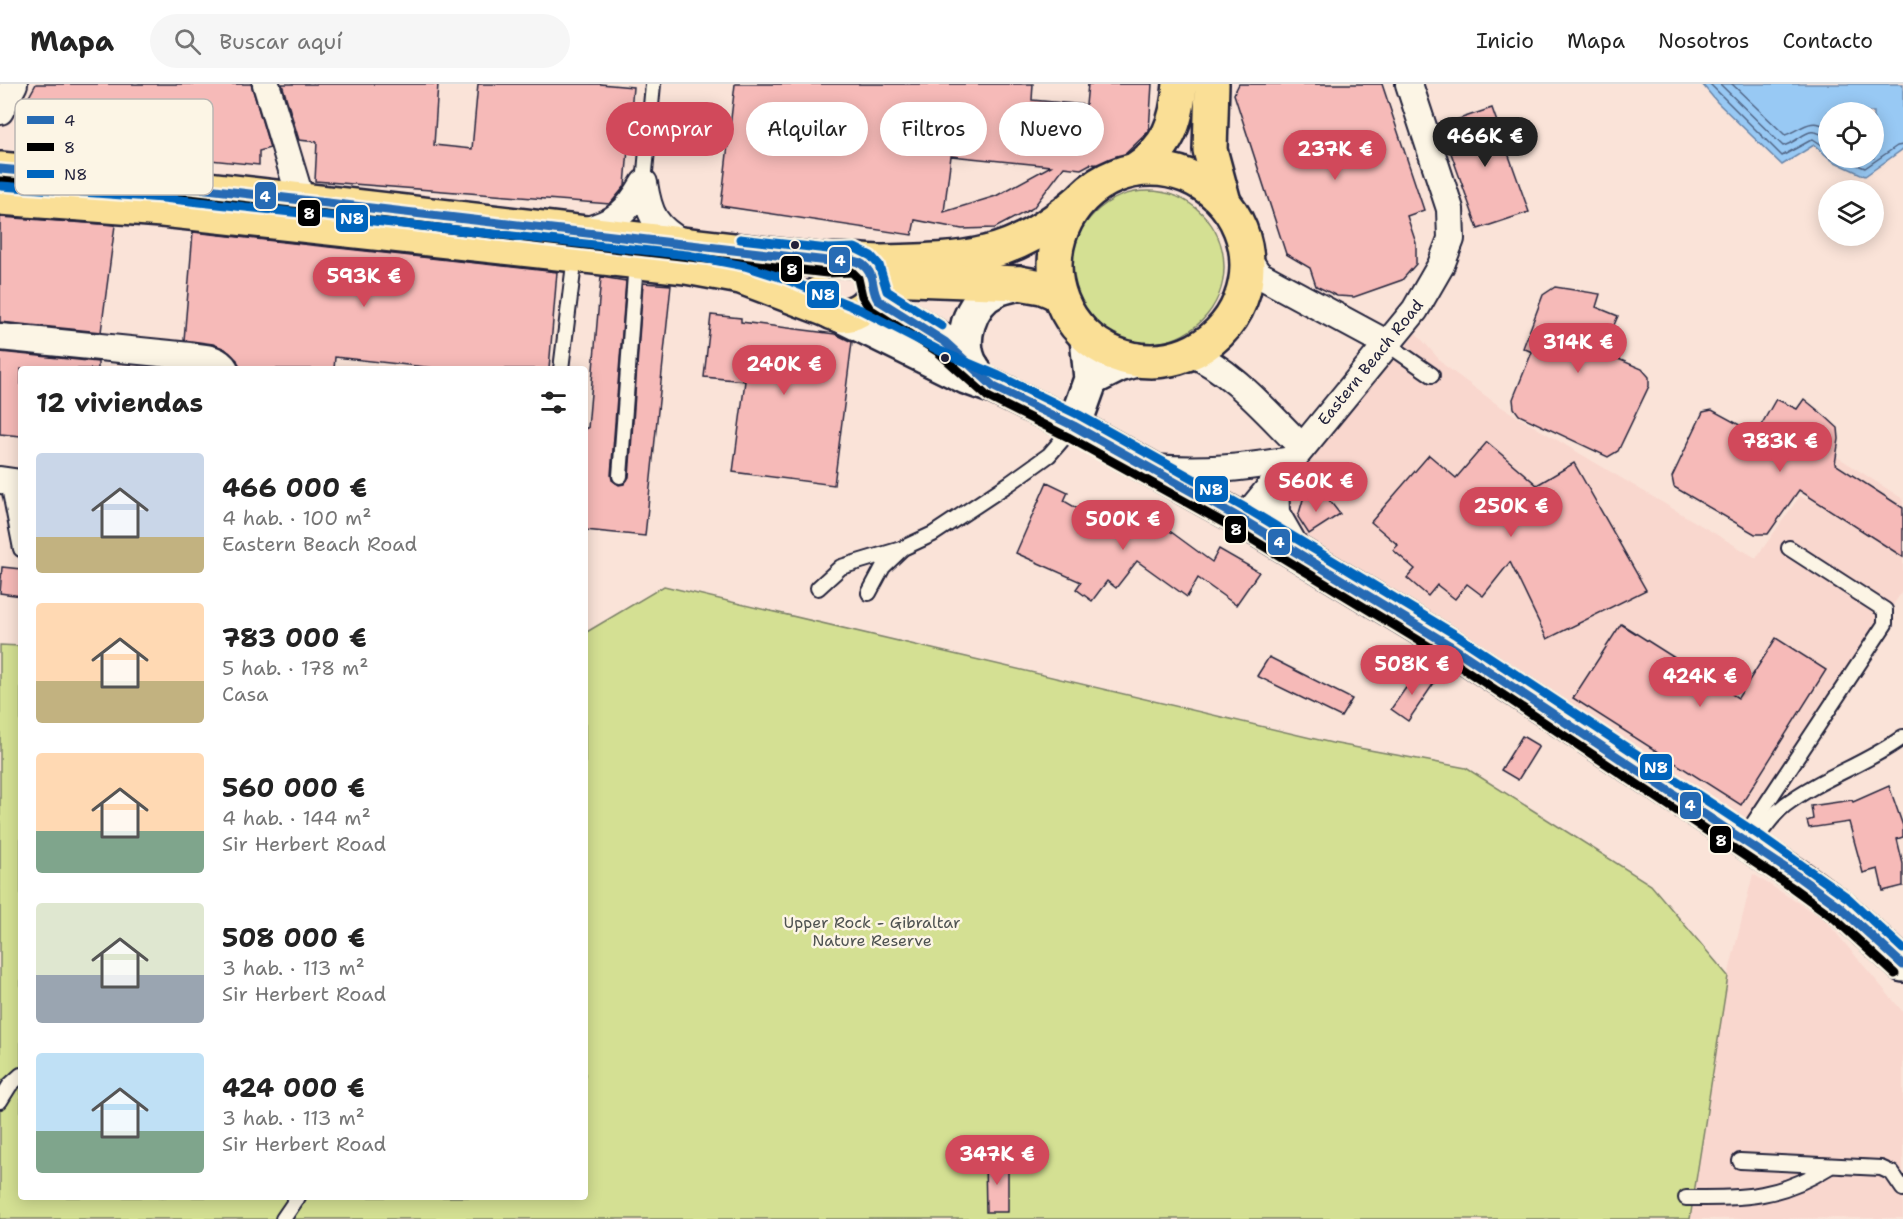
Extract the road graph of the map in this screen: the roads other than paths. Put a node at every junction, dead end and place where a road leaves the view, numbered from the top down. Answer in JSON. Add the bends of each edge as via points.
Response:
{"nodes":[{"id":1,"x":14,"y":84,"type":"edge"},
{"id":2,"x":266,"y":84,"type":"edge"},
{"id":3,"x":653,"y":84,"type":"edge"},
{"id":4,"x":1180,"y":84,"type":"edge"},
{"id":5,"x":1212,"y":84,"type":"edge"},
{"id":6,"x":1409,"y":84,"type":"edge"},
{"id":7,"x":0,"y":111,"type":"edge"},
{"id":8,"x":0,"y":169,"type":"edge"},
{"id":9,"x":15,"y":170,"type":"edge"},
{"id":10,"x":1135,"y":170,"type":"junction"},
{"id":11,"x":644,"y":183,"type":"junction"},
{"id":12,"x":213,"y":190,"type":"edge"},
{"id":13,"x":0,"y":198,"type":"edge"},
{"id":14,"x":301,"y":200,"type":"junction"},
{"id":15,"x":1078,"y":202,"type":"junction"},
{"id":16,"x":1224,"y":202,"type":"junction"},
{"id":17,"x":683,"y":243,"type":"junction"},
{"id":18,"x":578,"y":244,"type":"junction"},
{"id":19,"x":1247,"y":257,"type":"junction"},
{"id":20,"x":636,"y":262,"type":"junction"},
{"id":21,"x":860,"y":275,"type":"junction"},
{"id":22,"x":1019,"y":283,"type":"junction"},
{"id":23,"x":1059,"y":294,"type":"junction"},
{"id":24,"x":834,"y":313,"type":"junction"},
{"id":25,"x":0,"y":337,"type":"edge"},
{"id":26,"x":1087,"y":338,"type":"junction"},
{"id":27,"x":1386,"y":343,"type":"junction"},
{"id":28,"x":1190,"y":353,"type":"junction"},
{"id":29,"x":1136,"y":360,"type":"junction"},
{"id":30,"x":223,"y":366,"type":"edge"},
{"id":31,"x":561,"y":366,"type":"edge"},
{"id":32,"x":1432,"y":375,"type":"dead end"},
{"id":33,"x":983,"y":377,"type":"junction"},
{"id":34,"x":1091,"y":379,"type":"junction"},
{"id":35,"x":1074,"y":426,"type":"junction"},
{"id":36,"x":1289,"y":462,"type":"junction"},
{"id":37,"x":1150,"y":468,"type":"junction"},
{"id":38,"x":620,"y":476,"type":"dead end"},
{"id":39,"x":10,"y":482,"type":"edge"},
{"id":40,"x":1243,"y":520,"type":"junction"},
{"id":41,"x":18,"y":531,"type":"edge"},
{"id":42,"x":903,"y":548,"type":"junction"},
{"id":43,"x":1789,"y":548,"type":"dead end"},
{"id":44,"x":1300,"y":556,"type":"junction"},
{"id":45,"x":818,"y":588,"type":"dead end"},
{"id":46,"x":869,"y":593,"type":"dead end"},
{"id":47,"x":1903,"y":737,"type":"edge"},
{"id":48,"x":1747,"y":842,"type":"junction"},
{"id":49,"x":1903,"y":965,"type":"edge"},
{"id":50,"x":18,"y":1078,"type":"edge"},
{"id":51,"x":0,"y":1101,"type":"edge"},
{"id":52,"x":1740,"y":1161,"type":"dead end"},
{"id":53,"x":1829,"y":1167,"type":"junction"},
{"id":54,"x":1903,"y":1189,"type":"edge"},
{"id":55,"x":1686,"y":1198,"type":"dead end"},
{"id":56,"x":296,"y":1200,"type":"edge"},
{"id":57,"x":283,"y":1219,"type":"edge"}],
"edges":[{"from":1,"to":7,"type":"street"},
{"from":2,"to":14,"type":"street"},
{"from":3,"to":11,"type":"lane"},
{"from":4,"to":10,"type":"main road","via":[[1176,115],[1162,148]]},
{"from":5,"to":16,"type":"main road","via":[[1210,150]]},
{"from":6,"to":27,"type":"street","name":"Eastern Beach Road","via":[[1450,209],[1451,239],[1426,293]]},
{"from":8,"to":9,"type":"main road"},
{"from":10,"to":15,"type":"main road","via":[[1104,181]]},
{"from":10,"to":16,"type":"main road","via":[[1174,171],[1210,188]]},
{"from":11,"to":17,"type":"street","via":[[655,220],[662,230]]},
{"from":11,"to":18,"type":"street","via":[[620,216]]},
{"from":12,"to":14,"type":"main road"},
{"from":13,"to":18,"type":"main road"},
{"from":14,"to":18,"type":"main road"},
{"from":15,"to":21,"type":"main road","via":[[1038,233],[1001,250]]},
{"from":15,"to":23,"type":"main road","via":[[1058,241],[1055,270]]},
{"from":16,"to":19,"type":"main road","via":[[1240,228]]},
{"from":17,"to":18,"type":"main road"},
{"from":17,"to":21,"type":"main road","via":[[822,261]]},
{"from":18,"to":20,"type":"main road"},
{"from":18,"to":31,"type":"lane"},
{"from":19,"to":27,"type":"street","via":[[1258,274]]},
{"from":19,"to":28,"type":"main road","via":[[1245,287],[1234,314],[1215,337]]},
{"from":20,"to":24,"type":"main road","via":[[732,275]]},
{"from":20,"to":38,"type":"lane"},
{"from":21,"to":22,"type":"main road","via":[[877,280]]},
{"from":21,"to":24,"type":"main road","via":[[864,308],[848,315]]},
{"from":21,"to":24,"type":"main road","via":[[828,264],[818,279],[819,297]]},
{"from":21,"to":33,"type":"main road","via":[[878,300],[945,342]]},
{"from":22,"to":23,"type":"main road"},
{"from":22,"to":33,"type":"main road","via":[[985,297],[968,326],[964,341],[967,358]]},
{"from":23,"to":26,"type":"main road"},
{"from":24,"to":33,"type":"main road","via":[[966,377]]},
{"from":25,"to":30,"type":"street","via":[[214,359]]},
{"from":26,"to":29,"type":"main road","via":[[1118,356]]},
{"from":26,"to":34,"type":"main road"},
{"from":27,"to":32,"type":"lane"},
{"from":27,"to":36,"type":"street","name":"Eastern Beach Road"},
{"from":28,"to":29,"type":"main road","via":[[1164,360]]},
{"from":28,"to":36,"type":"street","via":[[1215,366]]},
{"from":29,"to":34,"type":"main road"},
{"from":33,"to":35,"type":"main road"},
{"from":34,"to":35,"type":"main road"},
{"from":35,"to":37,"type":"main road"},
{"from":35,"to":42,"type":"lane","via":[[1049,455],[1011,483],[933,534]]},
{"from":36,"to":37,"type":"street","via":[[1223,470]]},
{"from":36,"to":40,"type":"street","name":"Eastern Beach Road"},
{"from":36,"to":44,"type":"street","via":[[1276,513]]},
{"from":37,"to":40,"type":"main road"},
{"from":39,"to":41,"type":"lane"},
{"from":40,"to":44,"type":"main road"},
{"from":42,"to":45,"type":"lane","via":[[841,567]]},
{"from":42,"to":46,"type":"lane","via":[[883,567]]},
{"from":43,"to":48,"type":"lane","via":[[1885,610],[1885,624]]},
{"from":44,"to":48,"type":"main road","via":[[1449,645]]},
{"from":47,"to":48,"type":"lane","via":[[1785,805]]},
{"from":48,"to":49,"type":"main road","via":[[1841,908]]},
{"from":50,"to":51,"type":"lane"},
{"from":52,"to":53,"type":"lane"},
{"from":53,"to":54,"type":"lane","via":[[1881,1168],[1892,1173]]},
{"from":53,"to":55,"type":"lane","via":[[1783,1191],[1746,1198]]},
{"from":56,"to":57,"type":"lane"}]}
